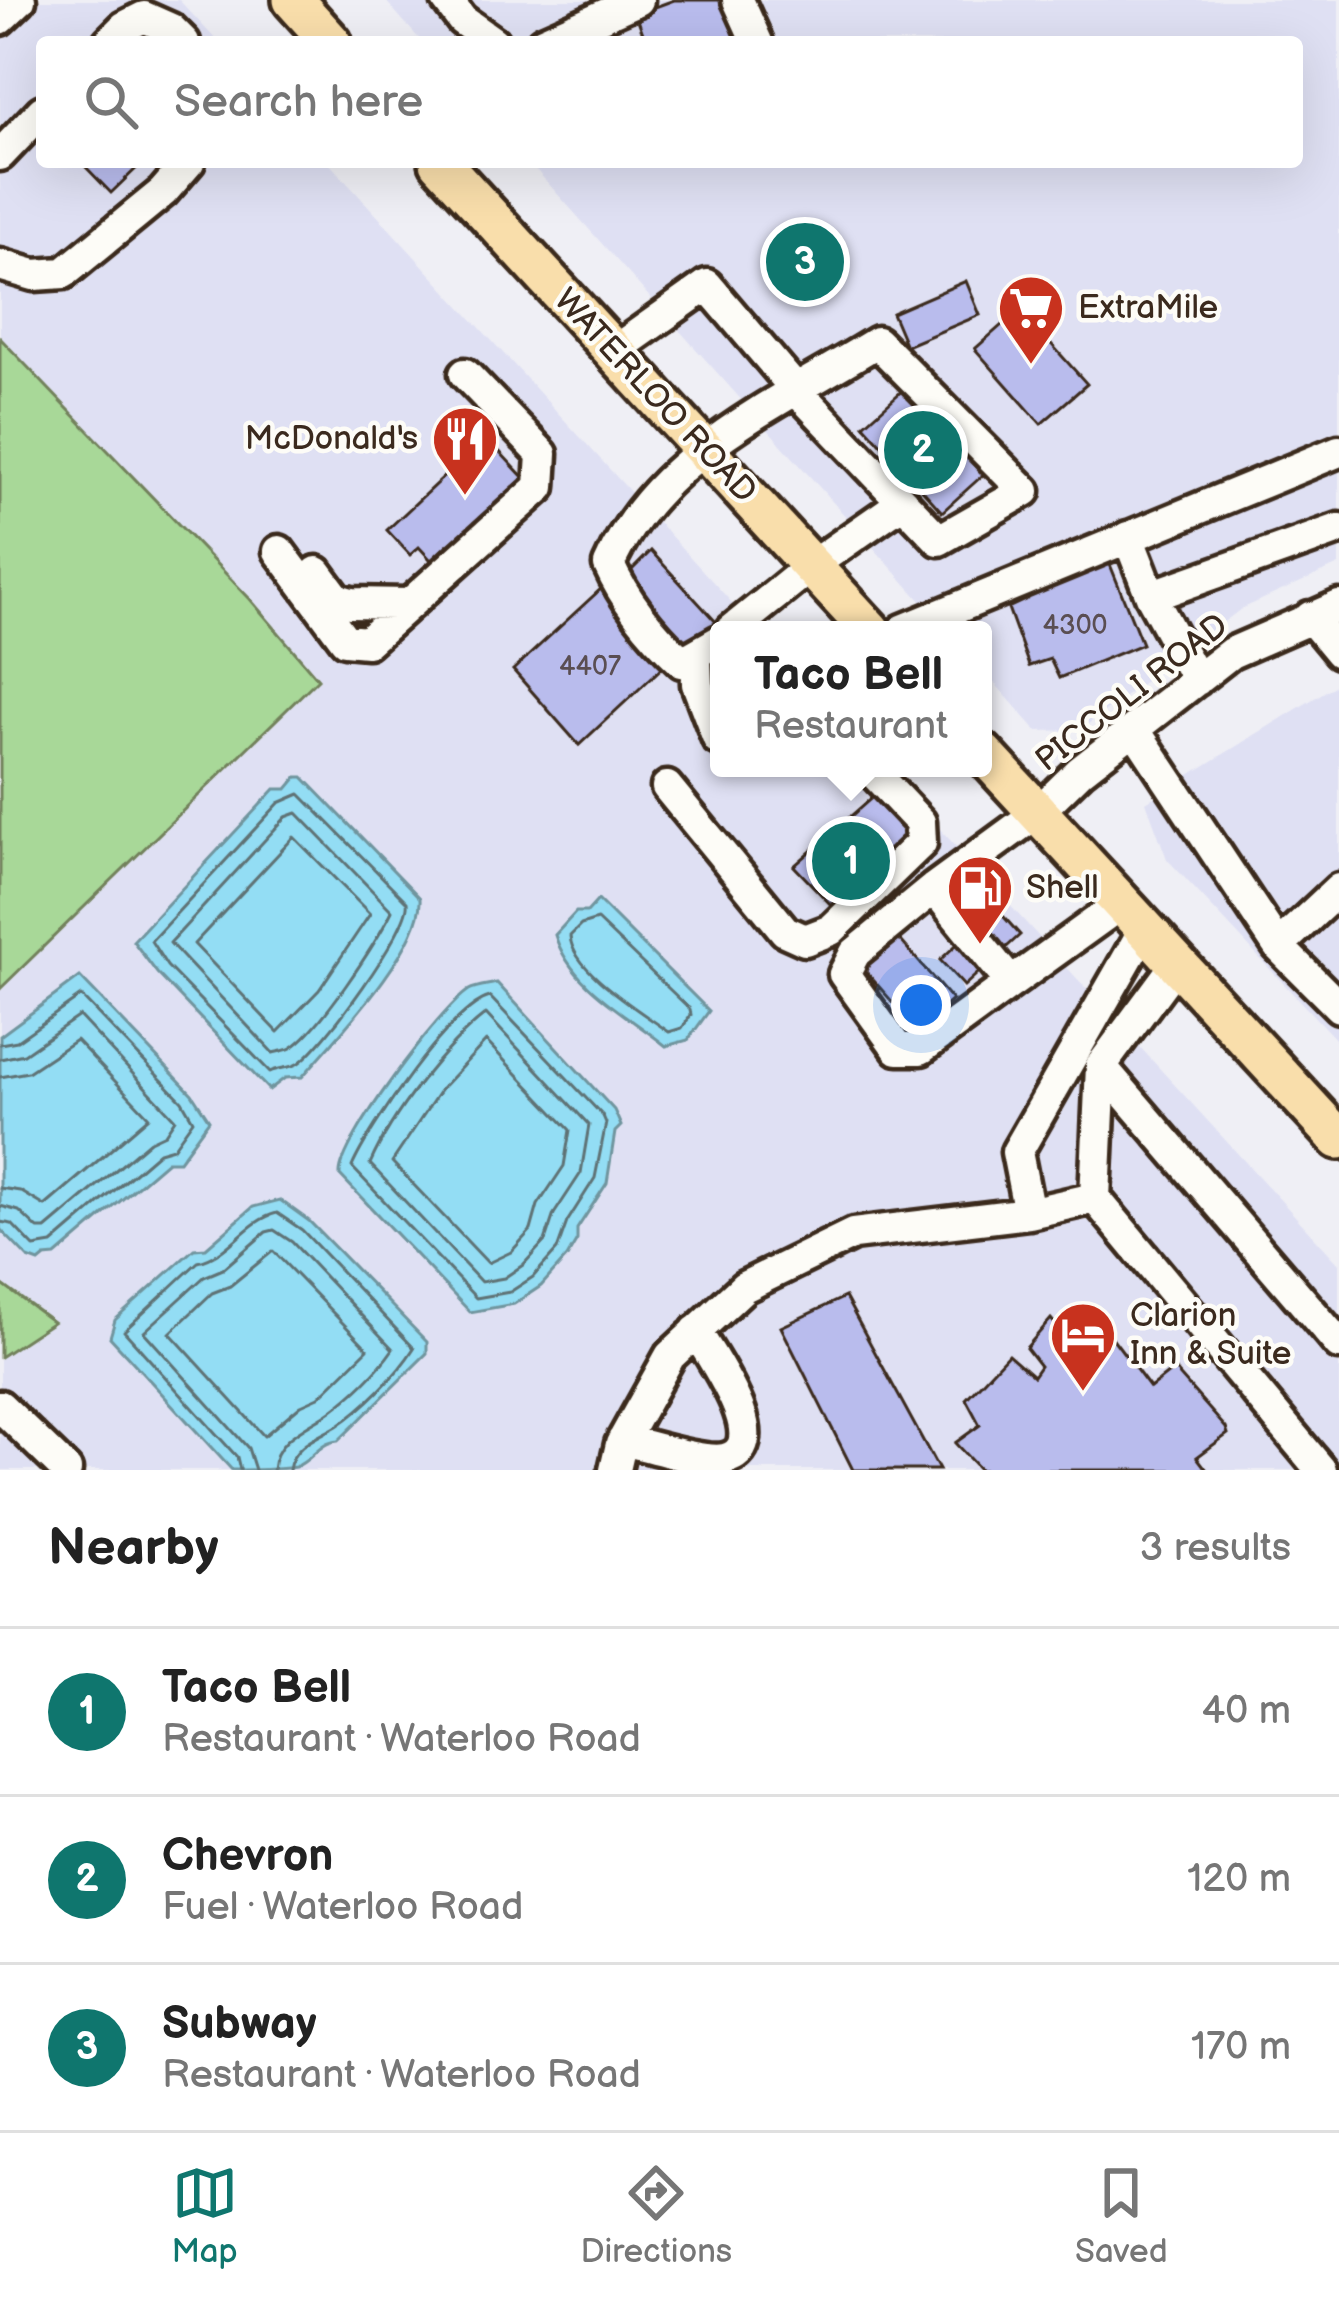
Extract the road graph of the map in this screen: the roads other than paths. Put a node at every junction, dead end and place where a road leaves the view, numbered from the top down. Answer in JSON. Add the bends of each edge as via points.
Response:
{"nodes":[{"id":1,"x":20,"y":0,"type":"edge"},
{"id":2,"x":292,"y":0,"type":"edge"},
{"id":3,"x":447,"y":0,"type":"edge"},
{"id":4,"x":638,"y":0,"type":"edge"},
{"id":5,"x":738,"y":0,"type":"edge"},
{"id":6,"x":0,"y":19,"type":"edge"},
{"id":7,"x":115,"y":36,"type":"edge"},
{"id":8,"x":178,"y":36,"type":"edge"},
{"id":9,"x":325,"y":36,"type":"edge"},
{"id":10,"x":485,"y":36,"type":"edge"},
{"id":11,"x":557,"y":36,"type":"edge"},
{"id":12,"x":754,"y":36,"type":"edge"},
{"id":13,"x":36,"y":117,"type":"edge"},
{"id":14,"x":0,"y":154,"type":"edge"},
{"id":15,"x":184,"y":168,"type":"edge"},
{"id":16,"x":453,"y":168,"type":"edge"},
{"id":17,"x":0,"y":265,"type":"edge"},
{"id":18,"x":614,"y":351,"type":"junction"},
{"id":19,"x":465,"y":374,"type":"dead end"},
{"id":20,"x":797,"y":392,"type":"junction"},
{"id":21,"x":704,"y":449,"type":"junction"},
{"id":22,"x":1339,"y":451,"type":"edge"},
{"id":23,"x":903,"y":502,"type":"junction"},
{"id":24,"x":1339,"y":529,"type":"edge"},
{"id":25,"x":1128,"y":537,"type":"junction"},
{"id":26,"x":286,"y":545,"type":"dead end"},
{"id":27,"x":811,"y":566,"type":"junction"},
{"id":28,"x":1151,"y":596,"type":"junction"},
{"id":29,"x":1324,"y":612,"type":"edge"},
{"id":30,"x":744,"y":621,"type":"edge"},
{"id":31,"x":862,"y":621,"type":"edge"},
{"id":32,"x":925,"y":621,"type":"edge"},
{"id":33,"x":708,"y":648,"type":"edge"},
{"id":34,"x":1339,"y":652,"type":"edge"},
{"id":35,"x":1197,"y":680,"type":"junction"},
{"id":36,"x":710,"y":718,"type":"edge"},
{"id":37,"x":1134,"y":729,"type":"junction"},
{"id":38,"x":992,"y":762,"type":"edge"},
{"id":39,"x":878,"y":777,"type":"edge"},
{"id":40,"x":667,"y":787,"type":"dead end"},
{"id":41,"x":1038,"y":812,"type":"junction"},
{"id":42,"x":934,"y":888,"type":"junction"},
{"id":43,"x":1339,"y":890,"type":"edge"},
{"id":44,"x":1133,"y":915,"type":"junction"},
{"id":45,"x":1278,"y":946,"type":"junction"},
{"id":46,"x":1177,"y":963,"type":"junction"},
{"id":47,"x":1011,"y":983,"type":"junction"},
{"id":48,"x":1339,"y":1007,"type":"edge"},
{"id":49,"x":1101,"y":1066,"type":"junction"},
{"id":50,"x":1339,"y":1139,"type":"edge"},
{"id":51,"x":1096,"y":1198,"type":"junction"},
{"id":52,"x":1029,"y":1213,"type":"junction"},
{"id":53,"x":696,"y":1331,"type":"junction"},
{"id":54,"x":1339,"y":1344,"type":"edge"},
{"id":55,"x":0,"y":1406,"type":"edge"},
{"id":56,"x":619,"y":1455,"type":"edge"},
{"id":57,"x":66,"y":1470,"type":"edge"},
{"id":58,"x":1321,"y":1470,"type":"edge"}],
"edges":[{"from":1,"to":6,"type":"street"},
{"from":2,"to":9,"type":"main road"},
{"from":3,"to":10,"type":"street"},
{"from":4,"to":11,"type":"street"},
{"from":5,"to":12,"type":"street"},
{"from":7,"to":8,"type":"street","via":[[144,17]]},
{"from":13,"to":14,"type":"street"},
{"from":15,"to":17,"type":"street","via":[[64,273]]},
{"from":16,"to":18,"type":"main road","name":"WATERLOO ROAD"},
{"from":18,"to":20,"type":"street","via":[[707,285]]},
{"from":18,"to":21,"type":"main road","name":"WATERLOO ROAD"},
{"from":19,"to":26,"type":"street","via":[[542,454],[540,487],[409,604],[337,599]]},
{"from":20,"to":21,"type":"street"},
{"from":20,"to":23,"type":"street"},
{"from":20,"to":23,"type":"street","via":[[877,342],[1025,491],[939,540]]},
{"from":21,"to":27,"type":"main road","name":"WATERLOO ROAD"},
{"from":21,"to":33,"type":"street","via":[[652,494],[609,565],[622,593],[682,662]]},
{"from":22,"to":25,"type":"street"},
{"from":23,"to":27,"type":"street"},
{"from":24,"to":28,"type":"street"},
{"from":25,"to":28,"type":"street"},
{"from":25,"to":32,"type":"street"},
{"from":27,"to":30,"type":"street"},
{"from":27,"to":31,"type":"main road","name":"WATERLOO ROAD"},
{"from":28,"to":35,"type":"street"},
{"from":29,"to":34,"type":"street"},
{"from":29,"to":35,"type":"street","name":"PICCOLI ROAD","via":[[1231,653]]},
{"from":33,"to":36,"type":"street","via":[[697,683]]},
{"from":35,"to":37,"type":"street","name":"PICCOLI ROAD"},
{"from":37,"to":41,"type":"street","name":"PICCOLI ROAD"},
{"from":37,"to":45,"type":"street"},
{"from":38,"to":41,"type":"main road"},
{"from":39,"to":40,"type":"street","via":[[920,822],[921,843],[831,930],[805,940],[785,931]]},
{"from":41,"to":42,"type":"street","name":"PICCOLI ROAD"},
{"from":41,"to":44,"type":"main road"},
{"from":42,"to":47,"type":"street"},
{"from":42,"to":47,"type":"street","name":"PICCOLI ROAD","via":[[855,952],[844,974],[898,1048],[921,1049]]},
{"from":43,"to":45,"type":"street"},
{"from":44,"to":46,"type":"main road"},
{"from":44,"to":47,"type":"street"},
{"from":44,"to":52,"type":"street","via":[[1017,1152]]},
{"from":45,"to":48,"type":"street"},
{"from":46,"to":49,"type":"street"},
{"from":46,"to":50,"type":"main road"},
{"from":49,"to":51,"type":"street"},
{"from":49,"to":54,"type":"street"},
{"from":51,"to":52,"type":"street"},
{"from":51,"to":58,"type":"street"},
{"from":52,"to":53,"type":"street","via":[[853,1234],[744,1287]]},
{"from":53,"to":56,"type":"street","via":[[670,1356]]},
{"from":53,"to":56,"type":"street","via":[[743,1414],[739,1451],[724,1459]]},
{"from":55,"to":57,"type":"street"}]}
